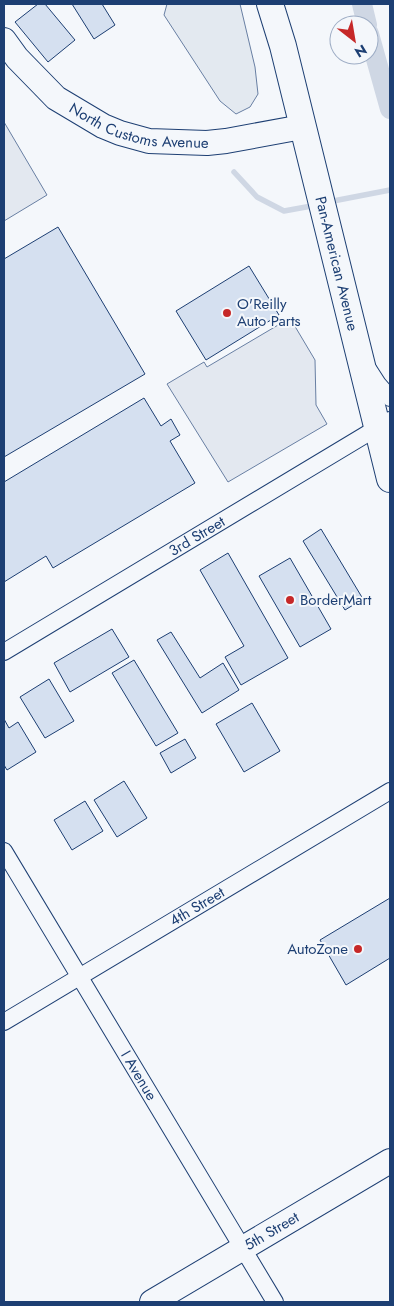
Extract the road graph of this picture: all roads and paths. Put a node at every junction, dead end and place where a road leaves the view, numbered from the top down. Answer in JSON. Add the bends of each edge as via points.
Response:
{"nodes":[{"id":1,"x":270,"y":4,"type":"edge"},
{"id":2,"x":286,"y":4,"type":"edge"},
{"id":3,"x":4,"y":40,"type":"edge"},
{"id":4,"x":283,"y":46,"type":"junction"},
{"id":5,"x":302,"y":127,"type":"junction"},
{"id":6,"x":358,"y":351,"type":"junction"},
{"id":7,"x":390,"y":398,"type":"edge"},
{"id":8,"x":384,"y":424,"type":"edge"},
{"id":9,"x":390,"y":480,"type":"edge"},
{"id":10,"x":4,"y":652,"type":"edge"},
{"id":11,"x":390,"y":791,"type":"edge"},
{"id":12,"x":4,"y":850,"type":"edge"},
{"id":13,"x":80,"y":977,"type":"junction"},
{"id":14,"x":4,"y":1022,"type":"edge"},
{"id":15,"x":390,"y":1160,"type":"edge"},
{"id":16,"x":243,"y":1248,"type":"junction"},
{"id":17,"x":152,"y":1302,"type":"edge"},
{"id":18,"x":275,"y":1302,"type":"edge"}],
"edges":[{"from":1,"to":4,"type":"main road","name":"Pan-American Avenue"},
{"from":2,"to":4,"type":"main road","name":"Pan-American Avenue"},
{"from":3,"to":5,"type":"main road","name":"North Customs Avenue","via":[[56,98],[120,133],[149,141],[216,142]]},
{"from":4,"to":5,"type":"main road","name":"Pan-American Avenue"},
{"from":5,"to":6,"type":"main road","name":"Pan-American Avenue"},
{"from":6,"to":7,"type":"street"},
{"from":6,"to":8,"type":"main road","name":"Pan-American Avenue"},
{"from":8,"to":9,"type":"main road","name":"Pan-American Avenue"},
{"from":8,"to":10,"type":"street","name":"3rd Street"},
{"from":11,"to":13,"type":"street","name":"4th Street"},
{"from":12,"to":13,"type":"street","name":"I Avenue"},
{"from":13,"to":14,"type":"street","name":"4th Street"},
{"from":13,"to":16,"type":"street","name":"I Avenue"},
{"from":15,"to":16,"type":"main road","name":"5th Street"},
{"from":16,"to":17,"type":"main road","name":"5th Street"},
{"from":16,"to":18,"type":"street","name":"I Avenue"}]}
